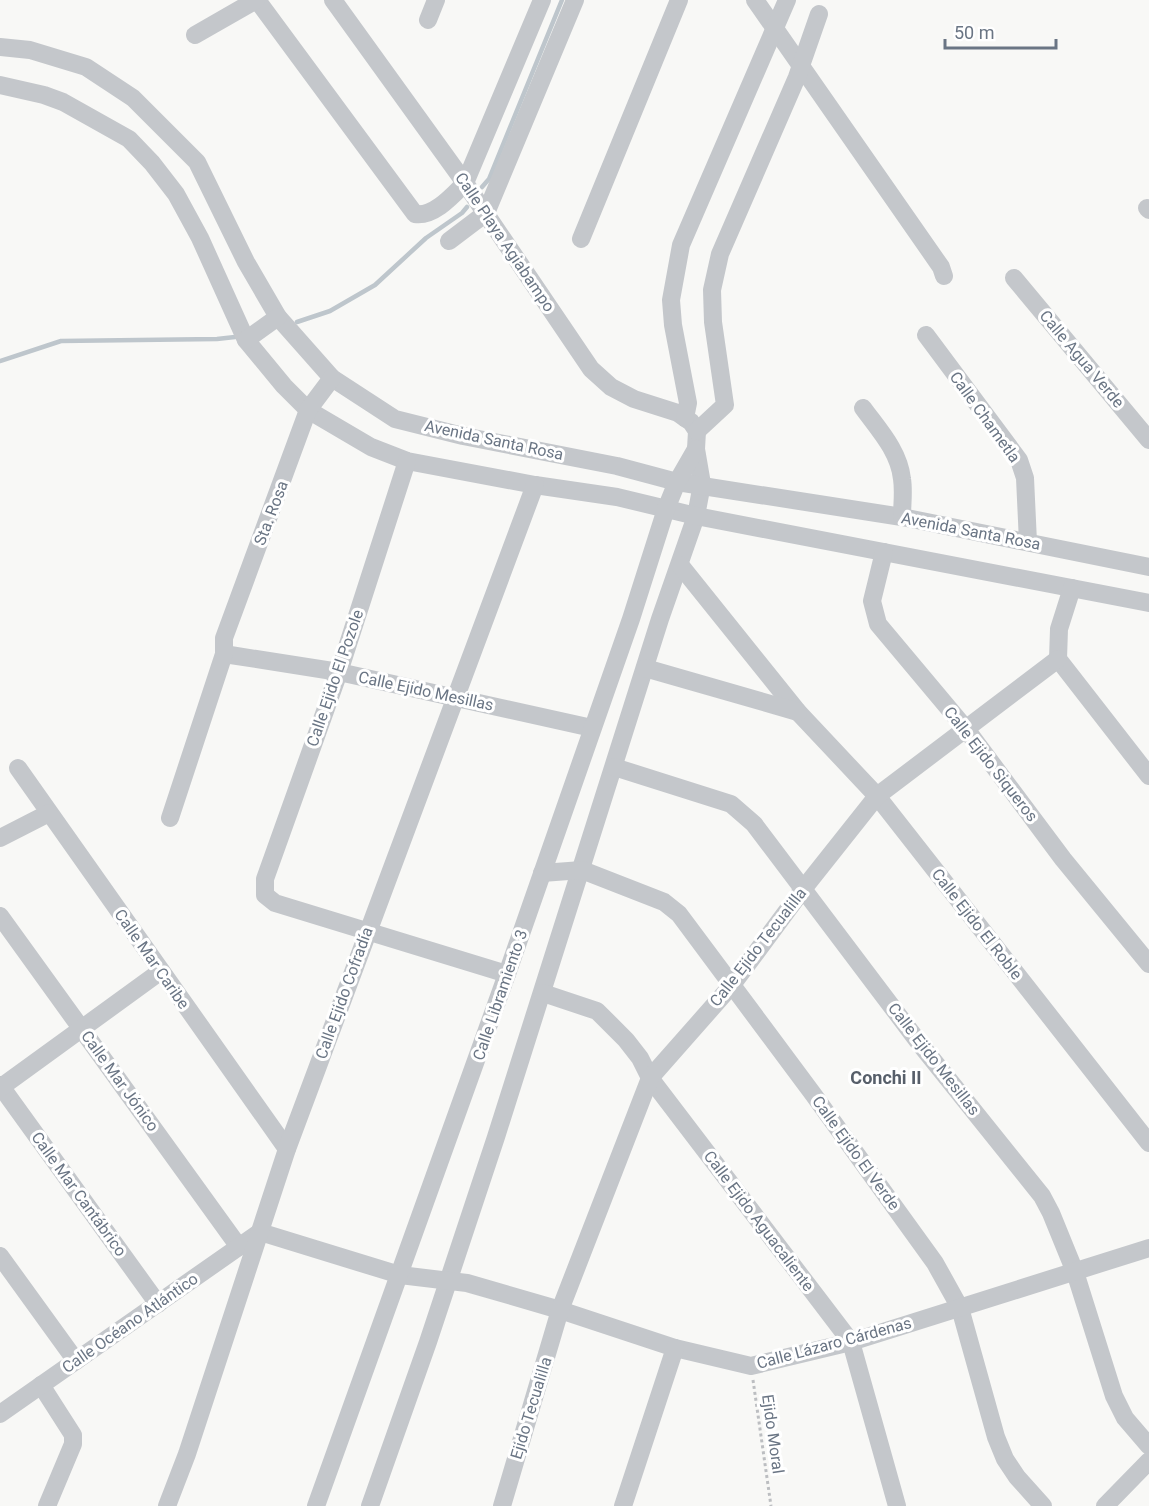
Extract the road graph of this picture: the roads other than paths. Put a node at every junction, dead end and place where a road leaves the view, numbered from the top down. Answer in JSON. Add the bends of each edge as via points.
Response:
{"nodes":[{"id":1,"x":256,"y":0,"type":"edge"},
{"id":2,"x":333,"y":0,"type":"edge"},
{"id":3,"x":436,"y":0,"type":"edge"},
{"id":4,"x":542,"y":0,"type":"edge"},
{"id":5,"x":575,"y":0,"type":"edge"},
{"id":6,"x":679,"y":0,"type":"edge"},
{"id":7,"x":755,"y":0,"type":"edge"},
{"id":8,"x":787,"y":0,"type":"edge"},
{"id":9,"x":819,"y":14,"type":"dead end"},
{"id":10,"x":428,"y":20,"type":"dead end"},
{"id":11,"x":775,"y":28,"type":"junction"},
{"id":12,"x":195,"y":35,"type":"dead end"},
{"id":13,"x":0,"y":47,"type":"edge"},
{"id":14,"x":801,"y":64,"type":"junction"},
{"id":15,"x":0,"y":85,"type":"edge"},
{"id":16,"x":465,"y":183,"type":"junction"},
{"id":17,"x":486,"y":213,"type":"junction"},
{"id":18,"x":581,"y":239,"type":"dead end"},
{"id":19,"x":448,"y":241,"type":"dead end"},
{"id":20,"x":944,"y":276,"type":"dead end"},
{"id":21,"x":1014,"y":278,"type":"dead end"},
{"id":22,"x":278,"y":317,"type":"junction"},
{"id":23,"x":926,"y":335,"type":"dead end"},
{"id":24,"x":246,"y":340,"type":"junction"},
{"id":25,"x":332,"y":378,"type":"junction"},
{"id":26,"x":863,"y":408,"type":"dead end"},
{"id":27,"x":308,"y":410,"type":"junction"},
{"id":28,"x":692,"y":433,"type":"junction"},
{"id":29,"x":1149,"y":440,"type":"edge"},
{"id":30,"x":407,"y":461,"type":"junction"},
{"id":31,"x":677,"y":482,"type":"junction"},
{"id":32,"x":702,"y":484,"type":"junction"},
{"id":33,"x":535,"y":485,"type":"junction"},
{"id":34,"x":666,"y":509,"type":"junction"},
{"id":35,"x":696,"y":516,"type":"junction"},
{"id":36,"x":902,"y":517,"type":"junction"},
{"id":37,"x":1029,"y":542,"type":"junction"},
{"id":38,"x":884,"y":552,"type":"junction"},
{"id":39,"x":1144,"y":562,"type":"edge"},
{"id":40,"x":680,"y":565,"type":"junction"},
{"id":41,"x":1072,"y":588,"type":"junction"},
{"id":42,"x":1149,"y":603,"type":"edge"},
{"id":43,"x":224,"y":654,"type":"junction"},
{"id":44,"x":1058,"y":659,"type":"junction"},
{"id":45,"x":645,"y":668,"type":"junction"},
{"id":46,"x":339,"y":672,"type":"junction"},
{"id":47,"x":454,"y":696,"type":"junction"},
{"id":48,"x":798,"y":712,"type":"junction"},
{"id":49,"x":592,"y":728,"type":"junction"},
{"id":50,"x":966,"y":729,"type":"junction"},
{"id":51,"x":614,"y":767,"type":"junction"},
{"id":52,"x":18,"y":768,"type":"dead end"},
{"id":53,"x":1149,"y":776,"type":"edge"},
{"id":54,"x":878,"y":796,"type":"junction"},
{"id":55,"x":49,"y":813,"type":"junction"},
{"id":56,"x":170,"y":818,"type":"dead end"},
{"id":57,"x":0,"y":838,"type":"edge"},
{"id":58,"x":582,"y":870,"type":"junction"},
{"id":59,"x":542,"y":873,"type":"junction"},
{"id":60,"x":804,"y":888,"type":"junction"},
{"id":61,"x":0,"y":916,"type":"edge"},
{"id":62,"x":367,"y":931,"type":"junction"},
{"id":63,"x":1149,"y":964,"type":"edge"},
{"id":64,"x":161,"y":971,"type":"junction"},
{"id":65,"x":507,"y":974,"type":"junction"},
{"id":66,"x":732,"y":985,"type":"junction"},
{"id":67,"x":543,"y":993,"type":"junction"},
{"id":68,"x":82,"y":1029,"type":"junction"},
{"id":69,"x":650,"y":1078,"type":"junction"},
{"id":70,"x":1,"y":1087,"type":"edge"},
{"id":71,"x":1149,"y":1143,"type":"edge"},
{"id":72,"x":287,"y":1149,"type":"junction"},
{"id":73,"x":261,"y":1232,"type":"junction"},
{"id":74,"x":239,"y":1247,"type":"junction"},
{"id":75,"x":1149,"y":1248,"type":"edge"},
{"id":76,"x":0,"y":1256,"type":"edge"},
{"id":77,"x":1075,"y":1272,"type":"junction"},
{"id":78,"x":400,"y":1275,"type":"junction"},
{"id":79,"x":447,"y":1282,"type":"junction"},
{"id":80,"x":158,"y":1304,"type":"junction"},
{"id":81,"x":960,"y":1308,"type":"junction"},
{"id":82,"x":560,"y":1310,"type":"junction"},
{"id":83,"x":851,"y":1342,"type":"junction"},
{"id":84,"x":675,"y":1348,"type":"junction"},
{"id":85,"x":76,"y":1361,"type":"junction"},
{"id":86,"x":41,"y":1385,"type":"junction"},
{"id":87,"x":0,"y":1414,"type":"edge"},
{"id":88,"x":1149,"y":1446,"type":"edge"},
{"id":89,"x":1149,"y":1461,"type":"edge"},
{"id":90,"x":47,"y":1506,"type":"edge"},
{"id":91,"x":167,"y":1506,"type":"edge"},
{"id":92,"x":316,"y":1506,"type":"edge"},
{"id":93,"x":370,"y":1506,"type":"edge"},
{"id":94,"x":502,"y":1506,"type":"edge"},
{"id":95,"x":623,"y":1506,"type":"edge"},
{"id":96,"x":897,"y":1506,"type":"edge"},
{"id":97,"x":1044,"y":1506,"type":"edge"},
{"id":98,"x":1105,"y":1506,"type":"edge"}],
"edges":[{"from":1,"to":12,"type":"street"},
{"from":1,"to":16,"type":"street","via":[[415,214],[436,208]]},
{"from":2,"to":16,"type":"street","name":"Calle Playa Agiabampo"},
{"from":3,"to":10,"type":"street"},
{"from":4,"to":16,"type":"street"},
{"from":5,"to":17,"type":"street"},
{"from":6,"to":18,"type":"street"},
{"from":7,"to":11,"type":"street"},
{"from":8,"to":11,"type":"street"},
{"from":9,"to":14,"type":"street"},
{"from":11,"to":14,"type":"street"},
{"from":11,"to":28,"type":"street","via":[[681,245],[671,300]]},
{"from":13,"to":22,"type":"street","name":"Avenida Santa Rosa","via":[[30,50],[86,67],[133,98],[197,162]]},
{"from":14,"to":20,"type":"street"},
{"from":14,"to":28,"type":"street","via":[[720,254],[712,291],[713,322],[725,405]]},
{"from":15,"to":24,"type":"street","name":"Avenida Santa Rosa","via":[[44,94],[129,139],[176,194]]},
{"from":16,"to":17,"type":"street","name":"Calle Playa Agiabampo"},
{"from":17,"to":19,"type":"street"},
{"from":17,"to":28,"type":"street","name":"Calle Playa Agiabampo","via":[[591,369],[611,387],[634,399],[678,413]]},
{"from":21,"to":29,"type":"street","name":"Calle Agua Verde"},
{"from":22,"to":24,"type":"street"},
{"from":22,"to":25,"type":"street","name":"Avenida Santa Rosa"},
{"from":23,"to":37,"type":"street","name":"Calle Chametla","via":[[1019,460],[1025,478]]},
{"from":24,"to":27,"type":"street","name":"Avenida Santa Rosa"},
{"from":25,"to":27,"type":"street","name":"Sta. Rosa"},
{"from":25,"to":31,"type":"street","name":"Avenida Santa Rosa","via":[[395,418]]},
{"from":26,"to":36,"type":"street","via":[[899,464]]},
{"from":27,"to":30,"type":"street","name":"Avenida Santa Rosa","via":[[371,447]]},
{"from":27,"to":43,"type":"street","name":"Sta. Rosa","via":[[224,638]]},
{"from":28,"to":31,"type":"street","name":"Calle Libramiento 3"},
{"from":28,"to":32,"type":"street"},
{"from":30,"to":33,"type":"street","name":"Avenida Santa Rosa"},
{"from":30,"to":46,"type":"street","name":"Calle Ejido El Pozole"},
{"from":31,"to":32,"type":"street","name":"Avenida Santa Rosa"},
{"from":31,"to":34,"type":"street","name":"Calle Libramiento 3"},
{"from":32,"to":35,"type":"street"},
{"from":32,"to":36,"type":"street","name":"Avenida Santa Rosa"},
{"from":33,"to":34,"type":"street","name":"Avenida Santa Rosa"},
{"from":33,"to":47,"type":"street","name":"Calle Ejido Cofradía"},
{"from":34,"to":35,"type":"street","name":"Avenida Santa Rosa"},
{"from":34,"to":49,"type":"street","name":"Calle Libramiento 3"},
{"from":35,"to":38,"type":"street","name":"Avenida Santa Rosa"},
{"from":35,"to":40,"type":"street"},
{"from":36,"to":37,"type":"street","name":"Avenida Santa Rosa"},
{"from":37,"to":39,"type":"street","name":"Avenida Santa Rosa"},
{"from":38,"to":41,"type":"street","name":"Avenida Santa Rosa"},
{"from":38,"to":50,"type":"street","name":"Calle Ejido Siqueros","via":[[872,601],[878,624]]},
{"from":40,"to":45,"type":"street"},
{"from":40,"to":48,"type":"street","name":"Calle Ejido El Roble"},
{"from":41,"to":42,"type":"street","name":"Avenida Santa Rosa"},
{"from":41,"to":44,"type":"street","via":[[1059,628]]},
{"from":43,"to":46,"type":"street","name":"Calle Ejido Mesillas"},
{"from":43,"to":56,"type":"street","name":"Sta. Rosa"},
{"from":44,"to":50,"type":"street","name":"Calle Ejido Tecualilla"},
{"from":44,"to":53,"type":"street"},
{"from":45,"to":48,"type":"street"},
{"from":45,"to":51,"type":"street"},
{"from":46,"to":47,"type":"street","name":"Calle Ejido Mesillas"},
{"from":46,"to":62,"type":"street","name":"Calle Ejido El Pozole","via":[[265,879],[265,895],[275,903]]},
{"from":47,"to":49,"type":"street","name":"Calle Ejido Mesillas"},
{"from":47,"to":62,"type":"street","name":"Calle Ejido Cofradía"},
{"from":48,"to":54,"type":"street","name":"Calle Ejido El Roble"},
{"from":49,"to":59,"type":"street","name":"Calle Libramiento 3"},
{"from":50,"to":54,"type":"street","name":"Calle Ejido Tecualilla"},
{"from":50,"to":63,"type":"street","name":"Calle Ejido Siqueros"},
{"from":51,"to":58,"type":"street"},
{"from":51,"to":60,"type":"street","name":"Calle Ejido Mesillas","via":[[731,804],[754,824]]},
{"from":52,"to":55,"type":"street","name":"Calle Mar Caribe"},
{"from":54,"to":60,"type":"street","name":"Calle Ejido Tecualilla"},
{"from":54,"to":71,"type":"street","name":"Calle Ejido El Roble"},
{"from":55,"to":57,"type":"street"},
{"from":55,"to":64,"type":"street","name":"Calle Mar Caribe"},
{"from":58,"to":59,"type":"street"},
{"from":58,"to":66,"type":"street","name":"Calle Ejido El Verde","via":[[655,898],[679,914]]},
{"from":58,"to":67,"type":"street"},
{"from":59,"to":65,"type":"street","name":"Calle Libramiento 3"},
{"from":60,"to":66,"type":"street","name":"Calle Ejido Tecualilla"},
{"from":60,"to":77,"type":"street","name":"Calle Ejido Mesillas","via":[[920,1044],[1042,1196]]},
{"from":61,"to":68,"type":"street","name":"Calle Mar Jónico"},
{"from":62,"to":65,"type":"street"},
{"from":62,"to":72,"type":"street","name":"Calle Ejido Cofradía"},
{"from":64,"to":68,"type":"street"},
{"from":64,"to":72,"type":"street","name":"Calle Mar Caribe"},
{"from":65,"to":78,"type":"street","name":"Calle Libramiento 3"},
{"from":66,"to":69,"type":"street","name":"Calle Ejido Tecualilla"},
{"from":66,"to":81,"type":"street","name":"Calle Ejido El Verde","via":[[934,1263]]},
{"from":67,"to":69,"type":"street","name":"Calle Ejido Aguacaliente","via":[[597,1011],[626,1040]]},
{"from":67,"to":79,"type":"street"},
{"from":68,"to":70,"type":"street"},
{"from":68,"to":74,"type":"street","name":"Calle Mar Jónico"},
{"from":69,"to":82,"type":"street","name":"Calle Ejido Tecualilla"},
{"from":69,"to":83,"type":"street","name":"Calle Ejido Aguacaliente"},
{"from":70,"to":80,"type":"street","name":"Calle Mar Cantábrico"},
{"from":72,"to":73,"type":"street","name":"Calle Ejido Cofradía"},
{"from":73,"to":74,"type":"street","name":"Calle Océano Atlántico"},
{"from":73,"to":78,"type":"street","name":"Calle Lázaro Cárdenas"},
{"from":73,"to":91,"type":"street","name":"Calle Ejido Cofradía"},
{"from":74,"to":80,"type":"street","name":"Calle Océano Atlántico"},
{"from":75,"to":77,"type":"street","name":"Calle Lázaro Cárdenas"},
{"from":76,"to":85,"type":"street"},
{"from":77,"to":81,"type":"street","name":"Calle Lázaro Cárdenas"},
{"from":77,"to":88,"type":"street","name":"Calle Ejido Mesillas","via":[[1114,1396],[1125,1418]]},
{"from":78,"to":79,"type":"street","name":"Calle Lázaro Cárdenas"},
{"from":78,"to":92,"type":"street","name":"Calle Libramiento 3"},
{"from":79,"to":82,"type":"street","name":"Calle Lázaro Cárdenas","via":[[467,1283]]},
{"from":79,"to":93,"type":"street"},
{"from":80,"to":85,"type":"street","name":"Calle Océano Atlántico"},
{"from":81,"to":83,"type":"street","name":"Calle Lázaro Cárdenas"},
{"from":81,"to":97,"type":"street","name":"Calle Ejido El Verde","via":[[1005,1460]]},
{"from":82,"to":84,"type":"street","name":"Calle Lázaro Cárdenas"},
{"from":82,"to":94,"type":"street","name":"Ejido Tecualilla"},
{"from":83,"to":84,"type":"street","name":"Calle Lázaro Cárdenas","via":[[751,1366]]},
{"from":83,"to":96,"type":"street","name":"Calle Ejido Aguacaliente"},
{"from":84,"to":95,"type":"street"},
{"from":85,"to":86,"type":"street","name":"Calle Océano Atlántico"},
{"from":86,"to":87,"type":"street","name":"Calle Océano Atlántico"},
{"from":86,"to":90,"type":"street","via":[[73,1435],[73,1444]]},
{"from":89,"to":98,"type":"street"}]}
